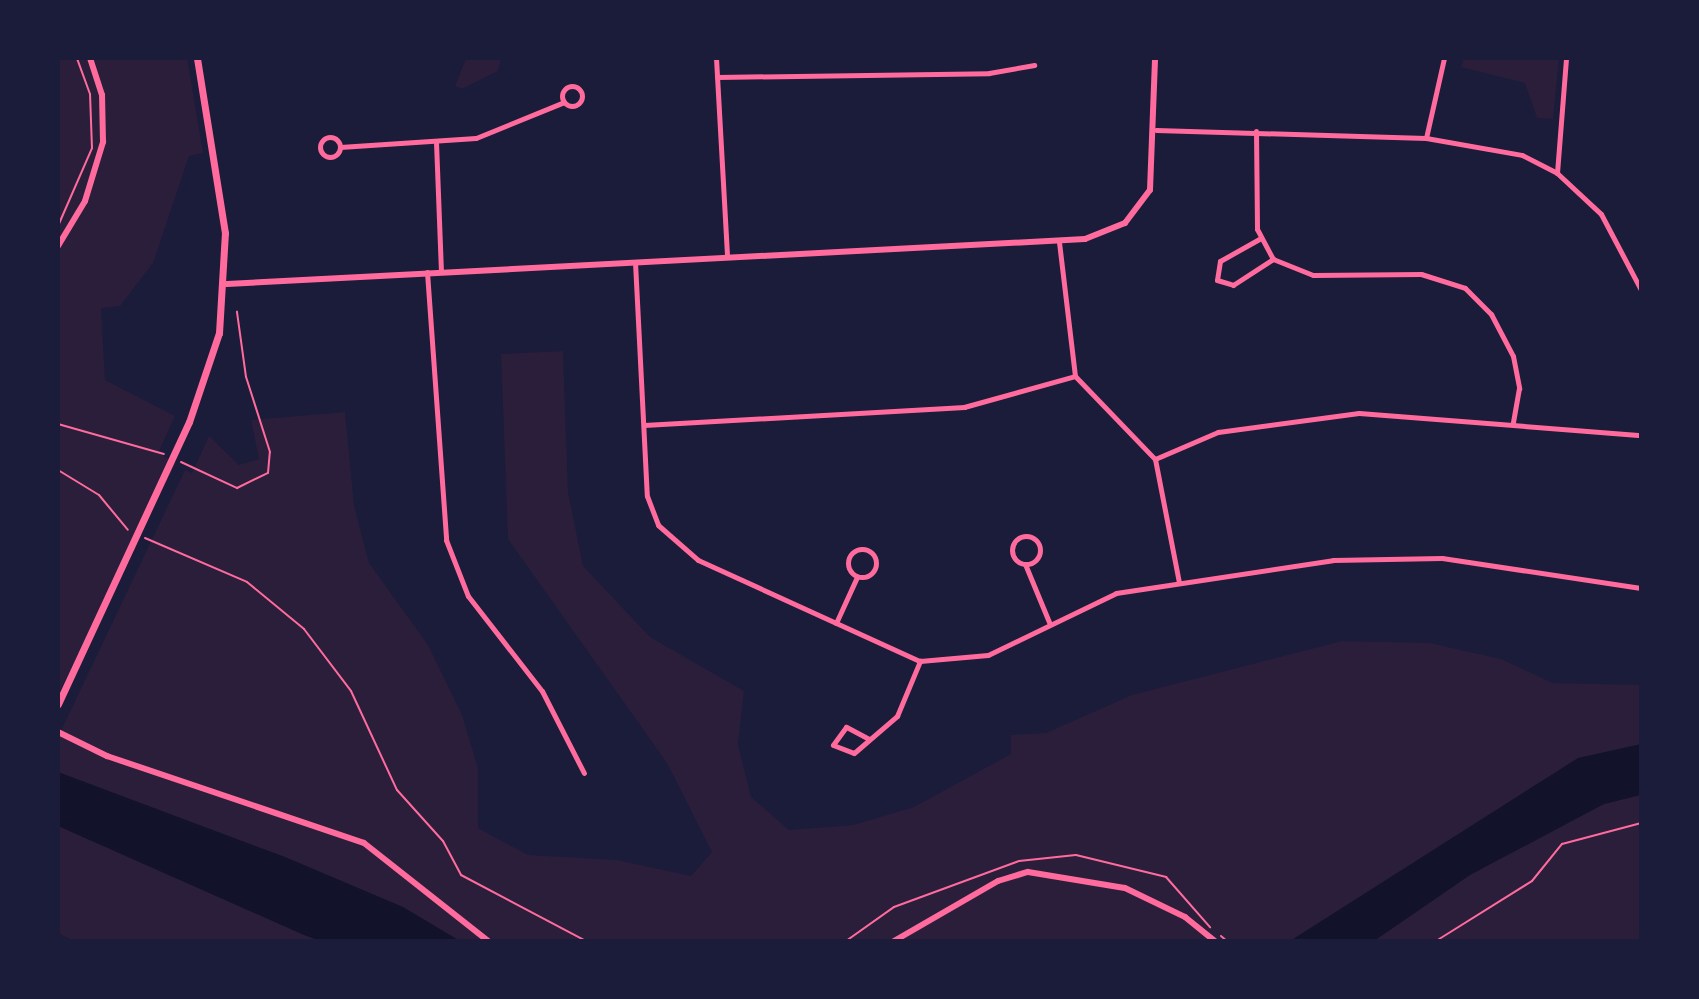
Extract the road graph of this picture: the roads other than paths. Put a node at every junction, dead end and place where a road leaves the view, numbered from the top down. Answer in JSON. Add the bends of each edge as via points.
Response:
{"nodes":[{"id":1,"x":90,"y":58,"type":"edge"},
{"id":2,"x":197,"y":58,"type":"edge"},
{"id":3,"x":716,"y":58,"type":"edge"},
{"id":4,"x":1155,"y":58,"type":"edge"},
{"id":5,"x":1444,"y":58,"type":"edge"},
{"id":6,"x":1566,"y":58,"type":"edge"},
{"id":7,"x":1034,"y":65,"type":"dead end"},
{"id":8,"x":717,"y":77,"type":"junction"},
{"id":9,"x":564,"y":102,"type":"dead end"},
{"id":10,"x":1156,"y":130,"type":"junction"},
{"id":11,"x":1256,"y":131,"type":"junction"},
{"id":12,"x":1426,"y":138,"type":"junction"},
{"id":13,"x":436,"y":142,"type":"junction"},
{"id":14,"x":340,"y":147,"type":"dead end"},
{"id":15,"x":1557,"y":173,"type":"junction"},
{"id":16,"x":1261,"y":238,"type":"junction"},
{"id":17,"x":1059,"y":242,"type":"junction"},
{"id":18,"x":58,"y":246,"type":"edge"},
{"id":19,"x":727,"y":256,"type":"junction"},
{"id":20,"x":1273,"y":259,"type":"junction"},
{"id":21,"x":635,"y":262,"type":"junction"},
{"id":22,"x":441,"y":271,"type":"junction"},
{"id":23,"x":427,"y":272,"type":"junction"},
{"id":24,"x":227,"y":284,"type":"junction"},
{"id":25,"x":1641,"y":290,"type":"edge"},
{"id":26,"x":1075,"y":376,"type":"junction"},
{"id":27,"x":1513,"y":422,"type":"junction"},
{"id":28,"x":644,"y":425,"type":"junction"},
{"id":29,"x":1641,"y":435,"type":"edge"},
{"id":30,"x":1155,"y":459,"type":"junction"},
{"id":31,"x":1025,"y":564,"type":"junction"},
{"id":32,"x":857,"y":577,"type":"junction"},
{"id":33,"x":1179,"y":582,"type":"junction"},
{"id":34,"x":1641,"y":588,"type":"edge"},
{"id":35,"x":1049,"y":622,"type":"junction"},
{"id":36,"x":836,"y":623,"type":"junction"},
{"id":37,"x":920,"y":661,"type":"junction"},
{"id":38,"x":58,"y":704,"type":"edge"},
{"id":39,"x":58,"y":732,"type":"edge"},
{"id":40,"x":869,"y":739,"type":"junction"},
{"id":41,"x":584,"y":773,"type":"dead end"},
{"id":42,"x":488,"y":941,"type":"edge"},
{"id":43,"x":894,"y":941,"type":"edge"},
{"id":44,"x":1215,"y":941,"type":"edge"}],
"edges":[{"from":1,"to":18,"type":"street","via":[[102,95],[103,142],[85,201]]},
{"from":2,"to":24,"type":"main road"},
{"from":3,"to":8,"type":"street"},
{"from":4,"to":10,"type":"street"},
{"from":5,"to":12,"type":"street"},
{"from":6,"to":15,"type":"street"},
{"from":7,"to":8,"type":"street","via":[[989,73]]},
{"from":8,"to":19,"type":"street"},
{"from":9,"to":13,"type":"street","via":[[504,132]]},
{"from":10,"to":11,"type":"street"},
{"from":10,"to":17,"type":"street","via":[[1155,168],[1141,207],[1105,233]]},
{"from":11,"to":12,"type":"street"},
{"from":11,"to":16,"type":"street"},
{"from":12,"to":15,"type":"street","via":[[1499,147]]},
{"from":13,"to":14,"type":"street"},
{"from":13,"to":22,"type":"street"},
{"from":15,"to":25,"type":"street","via":[[1601,214]]},
{"from":16,"to":20,"type":"street"},
{"from":16,"to":20,"type":"street","via":[[1220,261],[1217,280],[1233,285]]},
{"from":17,"to":19,"type":"street"},
{"from":17,"to":26,"type":"street"},
{"from":19,"to":21,"type":"street"},
{"from":20,"to":27,"type":"street","via":[[1313,275],[1421,274],[1465,288],[1491,314],[1513,356],[1519,388]]},
{"from":21,"to":22,"type":"street"},
{"from":21,"to":28,"type":"street"},
{"from":22,"to":23,"type":"street"},
{"from":23,"to":24,"type":"street"},
{"from":23,"to":41,"type":"street","via":[[440,504],[455,568],[542,691]]},
{"from":24,"to":38,"type":"main road","via":[[212,363],[189,422]]},
{"from":26,"to":28,"type":"street","via":[[964,407]]},
{"from":26,"to":30,"type":"street"},
{"from":27,"to":29,"type":"street"},
{"from":27,"to":30,"type":"street","via":[[1407,412],[1306,417],[1218,432]]},
{"from":28,"to":36,"type":"street","via":[[647,496],[675,547]]},
{"from":30,"to":33,"type":"street"},
{"from":31,"to":31,"type":"street","via":[[1040,555],[1030,536],[1013,548]]},
{"from":31,"to":35,"type":"street"},
{"from":32,"to":32,"type":"street","via":[[876,567],[869,551],[849,557]]},
{"from":32,"to":36,"type":"street"},
{"from":33,"to":34,"type":"street","via":[[1410,556]]},
{"from":33,"to":35,"type":"street","via":[[1116,593]]},
{"from":35,"to":37,"type":"street","via":[[988,655]]},
{"from":36,"to":37,"type":"street"},
{"from":37,"to":40,"type":"street","via":[[905,704]]},
{"from":39,"to":42,"type":"street","via":[[136,766],[364,843]]},
{"from":40,"to":40,"type":"street","via":[[846,727],[833,745],[845,755]]},
{"from":43,"to":44,"type":"street","via":[[964,899],[1028,872],[1125,888],[1185,917]]}]}
